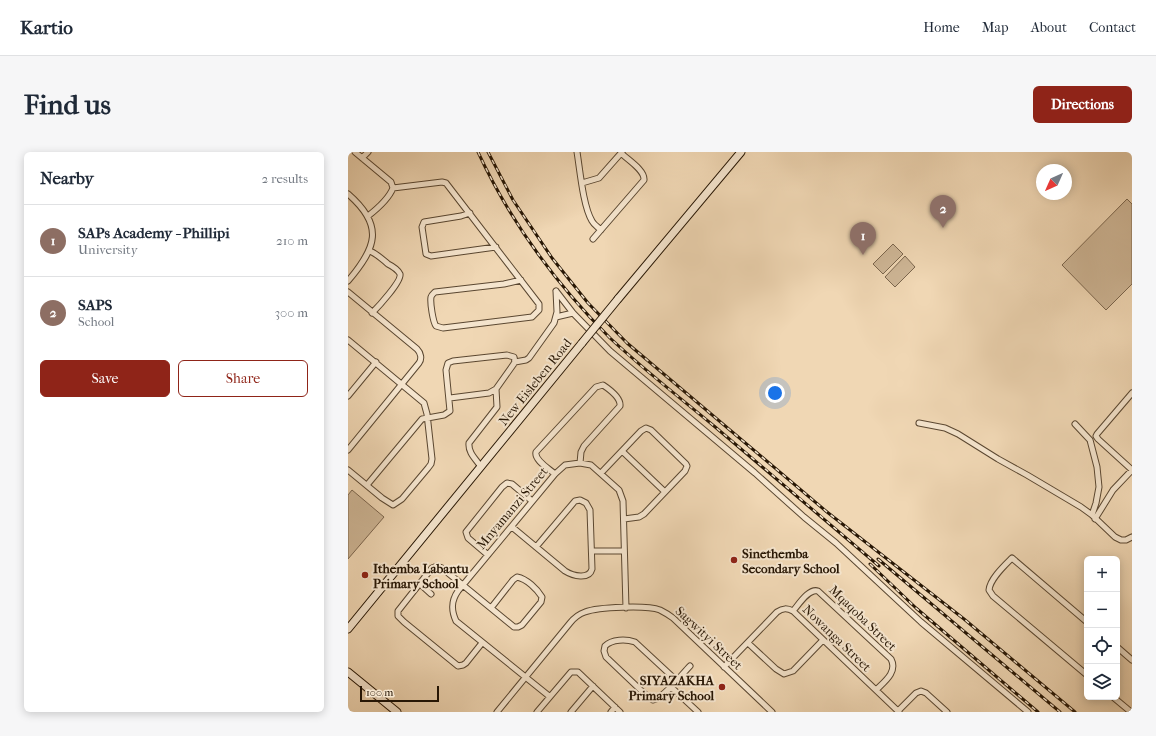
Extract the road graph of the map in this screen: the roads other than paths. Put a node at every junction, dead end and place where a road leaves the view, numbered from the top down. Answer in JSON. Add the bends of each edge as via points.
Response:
{"nodes":[{"id":1,"x":355,"y":152,"type":"edge"},
{"id":2,"x":368,"y":152,"type":"edge"},
{"id":3,"x":577,"y":152,"type":"edge"},
{"id":4,"x":741,"y":152,"type":"edge"},
{"id":5,"x":622,"y":153,"type":"edge"},
{"id":6,"x":362,"y":158,"type":"junction"},
{"id":7,"x":582,"y":183,"type":"junction"},
{"id":8,"x":393,"y":188,"type":"junction"},
{"id":9,"x":348,"y":194,"type":"edge"},
{"id":10,"x":470,"y":213,"type":"junction"},
{"id":11,"x":368,"y":216,"type":"junction"},
{"id":12,"x":601,"y":230,"type":"junction"},
{"id":13,"x":592,"y":239,"type":"dead end"},
{"id":14,"x":496,"y":247,"type":"junction"},
{"id":15,"x":370,"y":251,"type":"junction"},
{"id":16,"x":521,"y":280,"type":"junction"},
{"id":17,"x":348,"y":281,"type":"edge"},
{"id":18,"x":348,"y":292,"type":"edge"},
{"id":19,"x":372,"y":313,"type":"junction"},
{"id":20,"x":573,"y":313,"type":"junction"},
{"id":21,"x":556,"y":317,"type":"junction"},
{"id":22,"x":348,"y":341,"type":"edge"},
{"id":23,"x":376,"y":362,"type":"junction"},
{"id":24,"x":515,"y":362,"type":"junction"},
{"id":25,"x":402,"y":384,"type":"junction"},
{"id":26,"x":496,"y":389,"type":"junction"},
{"id":27,"x":1132,"y":393,"type":"edge"},
{"id":28,"x":348,"y":396,"type":"edge"},
{"id":29,"x":450,"y":398,"type":"junction"},
{"id":30,"x":427,"y":418,"type":"junction"},
{"id":31,"x":919,"y":423,"type":"dead end"},
{"id":32,"x":1076,"y":424,"type":"dead end"},
{"id":33,"x":1097,"y":434,"type":"junction"},
{"id":34,"x":1089,"y":439,"type":"junction"},
{"id":35,"x":348,"y":450,"type":"edge"},
{"id":36,"x":622,"y":451,"type":"junction"},
{"id":37,"x":580,"y":463,"type":"junction"},
{"id":38,"x":481,"y":467,"type":"junction"},
{"id":39,"x":348,"y":470,"type":"edge"},
{"id":40,"x":601,"y":473,"type":"junction"},
{"id":41,"x":555,"y":474,"type":"junction"},
{"id":42,"x":367,"y":485,"type":"junction"},
{"id":43,"x":665,"y":492,"type":"junction"},
{"id":44,"x":532,"y":501,"type":"junction"},
{"id":45,"x":1094,"y":517,"type":"junction"},
{"id":46,"x":624,"y":519,"type":"junction"},
{"id":47,"x":512,"y":527,"type":"junction"},
{"id":48,"x":1131,"y":539,"type":"edge"},
{"id":49,"x":536,"y":547,"type":"junction"},
{"id":50,"x":624,"y":550,"type":"junction"},
{"id":51,"x":592,"y":551,"type":"junction"},
{"id":52,"x":488,"y":555,"type":"junction"},
{"id":53,"x":420,"y":584,"type":"junction"},
{"id":54,"x":463,"y":585,"type":"junction"},
{"id":55,"x":431,"y":594,"type":"dead end"},
{"id":56,"x":491,"y":608,"type":"junction"},
{"id":57,"x":626,"y":608,"type":"junction"},
{"id":58,"x":793,"y":611,"type":"junction"},
{"id":59,"x":1084,"y":619,"type":"edge"},
{"id":60,"x":348,"y":629,"type":"edge"},
{"id":61,"x":823,"y":640,"type":"junction"},
{"id":62,"x":482,"y":643,"type":"junction"},
{"id":63,"x":748,"y":643,"type":"junction"},
{"id":64,"x":1120,"y":650,"type":"edge"},
{"id":65,"x":1132,"y":660,"type":"edge"},
{"id":66,"x":690,"y":666,"type":"dead end"},
{"id":67,"x":724,"y":667,"type":"junction"},
{"id":68,"x":348,"y":672,"type":"edge"},
{"id":69,"x":1084,"y":672,"type":"edge"},
{"id":70,"x":525,"y":677,"type":"junction"},
{"id":71,"x":676,"y":680,"type":"junction"},
{"id":72,"x":593,"y":686,"type":"junction"},
{"id":73,"x":671,"y":686,"type":"junction"},
{"id":74,"x":876,"y":690,"type":"junction"},
{"id":75,"x":549,"y":696,"type":"junction"},
{"id":76,"x":1117,"y":700,"type":"edge"},
{"id":77,"x":615,"y":707,"type":"junction"},
{"id":78,"x":692,"y":710,"type":"edge"},
{"id":79,"x":899,"y":711,"type":"edge"},
{"id":80,"x":397,"y":712,"type":"edge"},
{"id":81,"x":497,"y":712,"type":"edge"},
{"id":82,"x":537,"y":712,"type":"edge"},
{"id":83,"x":571,"y":712,"type":"edge"},
{"id":84,"x":611,"y":712,"type":"edge"},
{"id":85,"x":620,"y":712,"type":"edge"},
{"id":86,"x":698,"y":712,"type":"edge"},
{"id":87,"x":772,"y":712,"type":"edge"},
{"id":88,"x":947,"y":712,"type":"edge"},
{"id":89,"x":1028,"y":712,"type":"edge"},
{"id":90,"x":1131,"y":712,"type":"edge"}],
"edges":[{"from":1,"to":6,"type":"street"},
{"from":2,"to":6,"type":"street"},
{"from":3,"to":7,"type":"street"},
{"from":4,"to":38,"type":"main road","name":"New Eisleben Road","bridge":true},
{"from":5,"to":7,"type":"street","via":[[599,178]]},
{"from":5,"to":12,"type":"street","via":[[641,171],[643,182]]},
{"from":6,"to":8,"type":"street","via":[[391,182]]},
{"from":7,"to":12,"type":"street","via":[[591,220]]},
{"from":8,"to":10,"type":"street","via":[[445,182]]},
{"from":8,"to":11,"type":"street"},
{"from":9,"to":11,"type":"street"},
{"from":10,"to":14,"type":"street"},
{"from":10,"to":14,"type":"street","via":[[424,222],[422,227],[426,254],[431,256]]},
{"from":11,"to":15,"type":"street","via":[[372,229]]},
{"from":12,"to":13,"type":"street"},
{"from":14,"to":16,"type":"street"},
{"from":15,"to":17,"type":"street"},
{"from":15,"to":19,"type":"street","via":[[400,274],[397,284]]},
{"from":16,"to":16,"type":"street","via":[[435,292],[431,299],[434,323],[443,328],[532,317],[539,310],[539,304]]},
{"from":18,"to":19,"type":"street"},
{"from":19,"to":25,"type":"street","via":[[419,352],[420,361]]},
{"from":20,"to":21,"type":"street"},
{"from":20,"to":21,"type":"street","via":[[556,291]]},
{"from":20,"to":89,"type":"street","via":[[610,351],[755,472],[921,622]]},
{"from":21,"to":24,"type":"street","via":[[529,358]]},
{"from":22,"to":23,"type":"street"},
{"from":23,"to":25,"type":"street"},
{"from":23,"to":28,"type":"street"},
{"from":24,"to":26,"type":"street"},
{"from":24,"to":29,"type":"street","via":[[514,357],[507,355],[450,362],[446,368]]},
{"from":25,"to":30,"type":"street","via":[[423,402]]},
{"from":25,"to":35,"type":"street"},
{"from":26,"to":29,"type":"street","via":[[489,393]]},
{"from":26,"to":38,"type":"street","via":[[497,408],[469,443],[468,448]]},
{"from":27,"to":33,"type":"street"},
{"from":29,"to":30,"type":"street","via":[[449,412]]},
{"from":30,"to":42,"type":"street","via":[[420,421]]},
{"from":30,"to":42,"type":"street","via":[[432,461],[402,499],[396,505],[391,505]]},
{"from":31,"to":45,"type":"street","via":[[952,431],[1067,498]]},
{"from":32,"to":34,"type":"street"},
{"from":33,"to":34,"type":"street"},
{"from":33,"to":45,"type":"street","via":[[1098,439],[1132,470],[1117,485]]},
{"from":34,"to":45,"type":"street","via":[[1099,481]]},
{"from":36,"to":40,"type":"street"},
{"from":36,"to":43,"type":"street"},
{"from":36,"to":43,"type":"street","via":[[646,428],[684,461],[687,466],[685,471]]},
{"from":37,"to":40,"type":"street","via":[[591,465]]},
{"from":37,"to":41,"type":"street","name":"Mnyamanzi Street","via":[[565,465]]},
{"from":37,"to":41,"type":"street","via":[[584,446],[621,404],[603,385],[596,387],[536,452],[536,458]]},
{"from":38,"to":60,"type":"main road","name":"New Eisleben Road"},
{"from":39,"to":42,"type":"street"},
{"from":40,"to":46,"type":"street","via":[[621,493]]},
{"from":41,"to":44,"type":"street","name":"Mnyamanzi Street"},
{"from":43,"to":46,"type":"street","via":[[642,516]]},
{"from":44,"to":47,"type":"street","name":"Mnyamanzi Street"},
{"from":44,"to":52,"type":"street","via":[[512,484],[507,483],[502,487],[466,532],[468,538]]},
{"from":45,"to":48,"type":"street","via":[[1115,537],[1123,541]]},
{"from":46,"to":50,"type":"street"},
{"from":47,"to":49,"type":"street"},
{"from":47,"to":52,"type":"street","name":"Mnyamanzi Street"},
{"from":49,"to":51,"type":"street","via":[[568,573],[584,576],[592,571]]},
{"from":49,"to":51,"type":"street","via":[[573,504],[580,500],[586,503],[590,510]]},
{"from":50,"to":51,"type":"street"},
{"from":50,"to":57,"type":"street"},
{"from":52,"to":54,"type":"street","name":"Mnyamanzi Street"},
{"from":53,"to":54,"type":"street","via":[[432,568],[437,566]]},
{"from":53,"to":55,"type":"street"},
{"from":53,"to":62,"type":"street","via":[[399,610],[399,618],[458,666],[466,663]]},
{"from":54,"to":56,"type":"street"},
{"from":54,"to":62,"type":"street","name":"Mnyamanzi Street","via":[[452,601],[453,615],[462,627]]},
{"from":56,"to":56,"type":"street","via":[[518,577],[542,597],[541,602],[518,627],[514,627]]},
{"from":57,"to":67,"type":"street","name":"Sagwityi Street","via":[[652,608],[664,612]]},
{"from":57,"to":70,"type":"street","name":"Sagwityi Street","via":[[593,610],[580,614]]},
{"from":58,"to":61,"type":"street","name":"Nowanga Street"},
{"from":58,"to":63,"type":"street","name":"Nowanga Street","via":[[786,608],[781,610]]},
{"from":58,"to":74,"type":"street","name":"Mqaqoba Street","via":[[809,593],[813,590],[818,591],[883,652],[893,662],[893,670]]},
{"from":59,"to":69,"type":"street","via":[[1012,558],[988,590]]},
{"from":61,"to":63,"type":"street","via":[[793,671],[784,674]]},
{"from":61,"to":74,"type":"street","name":"Nowanga Street"},
{"from":62,"to":70,"type":"street","name":"Mnyamanzi Street"},
{"from":63,"to":67,"type":"street","name":"Nowanga Street"},
{"from":64,"to":65,"type":"street"},
{"from":66,"to":71,"type":"street"},
{"from":67,"to":87,"type":"street","name":"Sagwityi Street"},
{"from":68,"to":80,"type":"main road"},
{"from":70,"to":75,"type":"street","name":"Mnyamanzi Street"},
{"from":70,"to":81,"type":"street","name":"Sagwityi Street"},
{"from":71,"to":73,"type":"street"},
{"from":71,"to":73,"type":"street","via":[[635,642],[615,641],[605,646],[606,657],[651,699],[659,698]]},
{"from":72,"to":75,"type":"street","via":[[574,671]]},
{"from":72,"to":77,"type":"street"},
{"from":72,"to":83,"type":"street"},
{"from":73,"to":78,"type":"street"},
{"from":74,"to":79,"type":"street","name":"Nowanga Street"},
{"from":75,"to":82,"type":"street"},
{"from":76,"to":90,"type":"street"},
{"from":77,"to":84,"type":"street"},
{"from":77,"to":85,"type":"street"},
{"from":78,"to":86,"type":"street"},
{"from":79,"to":88,"type":"street","via":[[921,691]]}]}
